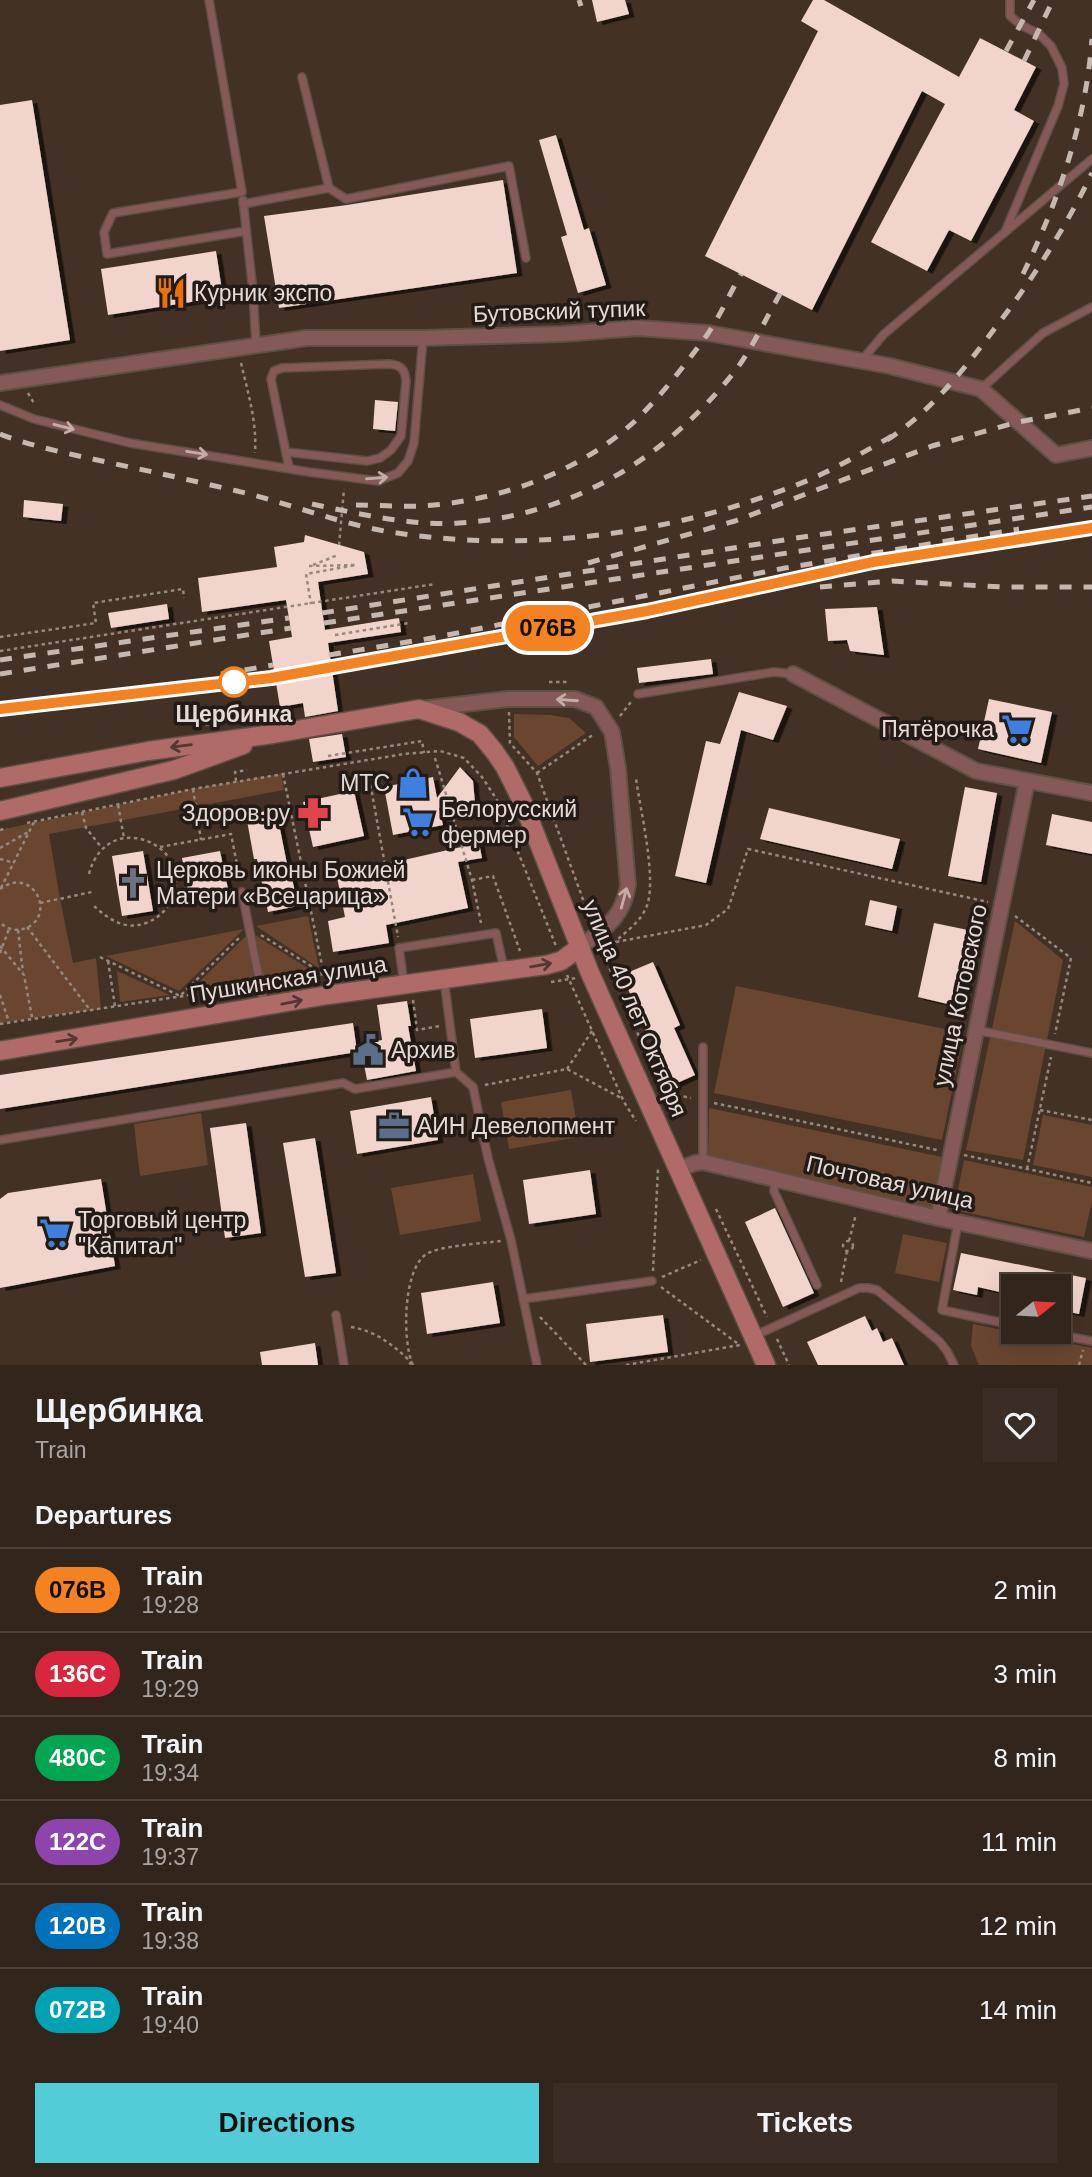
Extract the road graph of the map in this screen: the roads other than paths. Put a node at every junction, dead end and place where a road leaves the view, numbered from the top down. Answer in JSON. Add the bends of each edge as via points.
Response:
{"nodes":[{"id":1,"x":209,"y":0,"type":"edge"},
{"id":2,"x":1010,"y":0,"type":"edge"},
{"id":3,"x":302,"y":77,"type":"dead end"},
{"id":4,"x":1092,"y":159,"type":"edge"},
{"id":5,"x":329,"y":188,"type":"junction"},
{"id":6,"x":242,"y":192,"type":"junction"},
{"id":7,"x":243,"y":204,"type":"junction"},
{"id":8,"x":246,"y":231,"type":"junction"},
{"id":9,"x":1003,"y":236,"type":"junction"},
{"id":10,"x":526,"y":258,"type":"dead end"},
{"id":11,"x":1092,"y":307,"type":"edge"},
{"id":12,"x":423,"y":338,"type":"junction"},
{"id":13,"x":256,"y":344,"type":"junction"},
{"id":14,"x":861,"y":360,"type":"junction"},
{"id":15,"x":0,"y":383,"type":"edge"},
{"id":16,"x":981,"y":389,"type":"junction"},
{"id":17,"x":0,"y":405,"type":"edge"},
{"id":18,"x":1092,"y":449,"type":"edge"},
{"id":19,"x":286,"y":452,"type":"junction"},
{"id":20,"x":289,"y":468,"type":"junction"},
{"id":21,"x":793,"y":674,"type":"joint"},
{"id":22,"x":638,"y":694,"type":"road end"},
{"id":23,"x":419,"y":709,"type":"junction"},
{"id":24,"x":273,"y":734,"type":"junction"},
{"id":25,"x":0,"y":778,"type":"edge"},
{"id":26,"x":1027,"y":781,"type":"junction"},
{"id":27,"x":1092,"y":793,"type":"edge"},
{"id":28,"x":0,"y":811,"type":"edge"},
{"id":29,"x":242,"y":892,"type":"road end"},
{"id":30,"x":580,"y":947,"type":"junction"},
{"id":31,"x":505,"y":971,"type":"junction"},
{"id":32,"x":444,"y":979,"type":"junction"},
{"id":33,"x":407,"y":984,"type":"junction"},
{"id":34,"x":264,"y":1007,"type":"junction"},
{"id":35,"x":976,"y":1030,"type":"junction"},
{"id":36,"x":703,"y":1047,"type":"dead end"},
{"id":37,"x":0,"y":1051,"type":"edge"},
{"id":38,"x":1092,"y":1053,"type":"edge"},
{"id":39,"x":456,"y":1072,"type":"junction"},
{"id":40,"x":0,"y":1140,"type":"edge"},
{"id":41,"x":703,"y":1162,"type":"junction"},
{"id":42,"x":671,"y":1171,"type":"junction"},
{"id":43,"x":775,"y":1179,"type":"junction"},
{"id":44,"x":938,"y":1218,"type":"junction"},
{"id":45,"x":958,"y":1222,"type":"junction"},
{"id":46,"x":1092,"y":1251,"type":"edge"},
{"id":47,"x":652,"y":1281,"type":"road end"},
{"id":48,"x":817,"y":1285,"type":"dead end"},
{"id":49,"x":523,"y":1299,"type":"junction"},
{"id":50,"x":337,"y":1319,"type":"road end"},
{"id":51,"x":1001,"y":1322,"type":"edge"},
{"id":52,"x":1071,"y":1337,"type":"edge"},
{"id":53,"x":747,"y":1341,"type":"junction"},
{"id":54,"x":1092,"y":1341,"type":"edge"},
{"id":55,"x":344,"y":1365,"type":"edge"},
{"id":56,"x":537,"y":1365,"type":"edge"},
{"id":57,"x":766,"y":1365,"type":"edge"},
{"id":58,"x":954,"y":1365,"type":"edge"}],
"edges":[{"from":1,"to":6,"type":"lane"},
{"from":2,"to":9,"type":"lane","via":[[1010,16],[1051,46],[1064,84]]},
{"from":3,"to":5,"type":"lane"},
{"from":4,"to":9,"type":"lane"},
{"from":5,"to":7,"type":"lane"},
{"from":5,"to":10,"type":"lane","via":[[346,199],[509,166]]},
{"from":6,"to":7,"type":"lane"},
{"from":6,"to":8,"type":"lane","via":[[113,213],[104,232],[107,254]]},
{"from":7,"to":8,"type":"lane"},
{"from":8,"to":13,"type":"lane"},
{"from":9,"to":14,"type":"lane","via":[[884,334]]},
{"from":11,"to":16,"type":"lane","via":[[1043,333]]},
{"from":12,"to":13,"type":"street","name":"Бутовский тупик","via":[[307,338]]},
{"from":12,"to":14,"type":"street","name":"Бутовский тупик","via":[[638,328],[708,333]]},
{"from":20,"to":12,"type":"lane","one_way":true,"via":[[378,481],[398,473],[414,443]]},
{"from":13,"to":15,"type":"street","name":"Бутовский тупик"},
{"from":14,"to":16,"type":"street","name":"Бутовский тупик"},
{"from":16,"to":18,"type":"street","name":"Бутовский тупик","via":[[1056,455]]},
{"from":17,"to":20,"type":"lane","one_way":true,"via":[[34,419],[130,443]]},
{"from":19,"to":19,"type":"lane","via":[[366,461],[380,458],[401,436],[405,372],[389,364],[274,371],[271,379]]},
{"from":19,"to":20,"type":"lane"},
{"from":21,"to":22,"type":"lane","via":[[774,672]]},
{"from":21,"to":26,"type":"street","via":[[976,771]]},
{"from":23,"to":24,"type":"main road"},
{"from":23,"to":30,"type":"main road","name":"улица 40 лет Октября","via":[[459,722],[480,734],[494,751],[523,803]]},
{"from":30,"to":23,"type":"street","one_way":true,"via":[[618,915],[628,885],[612,732],[596,707],[575,699],[508,698]]},
{"from":24,"to":25,"type":"main road","one_way":true},
{"from":24,"to":28,"type":"main road","via":[[174,770]]},
{"from":26,"to":27,"type":"street"},
{"from":26,"to":35,"type":"street","name":"улица Котовского"},
{"from":29,"to":34,"type":"lane"},
{"from":31,"to":30,"type":"main road","name":"Пушкинская улица","one_way":true,"via":[[561,961]]},
{"from":30,"to":42,"type":"main road","name":"улица 40 лет Октября"},
{"from":31,"to":32,"type":"main road","name":"Пушкинская улица"},
{"from":31,"to":33,"type":"lane","via":[[496,933],[399,948]]},
{"from":32,"to":33,"type":"main road","name":"Пушкинская улица"},
{"from":32,"to":39,"type":"lane"},
{"from":34,"to":33,"type":"main road","name":"Пушкинская улица","one_way":true},
{"from":37,"to":34,"type":"main road","name":"Пушкинская улица","one_way":true},
{"from":35,"to":38,"type":"lane"},
{"from":35,"to":44,"type":"street","name":"улица Котовского"},
{"from":36,"to":41,"type":"lane"},
{"from":39,"to":40,"type":"lane","via":[[355,1089],[343,1083]]},
{"from":39,"to":49,"type":"lane","via":[[473,1087]]},
{"from":41,"to":42,"type":"street"},
{"from":41,"to":43,"type":"street","name":"Почтовая улица"},
{"from":42,"to":53,"type":"main road","name":"улица 40 лет Октября"},
{"from":43,"to":44,"type":"street","name":"Почтовая улица"},
{"from":43,"to":48,"type":"lane","via":[[774,1191]]},
{"from":44,"to":45,"type":"street","name":"Почтовая улица"},
{"from":45,"to":46,"type":"street","name":"Почтовая улица"},
{"from":45,"to":51,"type":"lane","via":[[942,1310]]},
{"from":47,"to":49,"type":"lane"},
{"from":49,"to":56,"type":"lane"},
{"from":50,"to":55,"type":"lane"},
{"from":52,"to":54,"type":"lane"},
{"from":53,"to":57,"type":"main road","name":"улица 40 лет Октября"},
{"from":53,"to":58,"type":"lane","via":[[859,1288],[873,1289],[939,1341]]}]}
